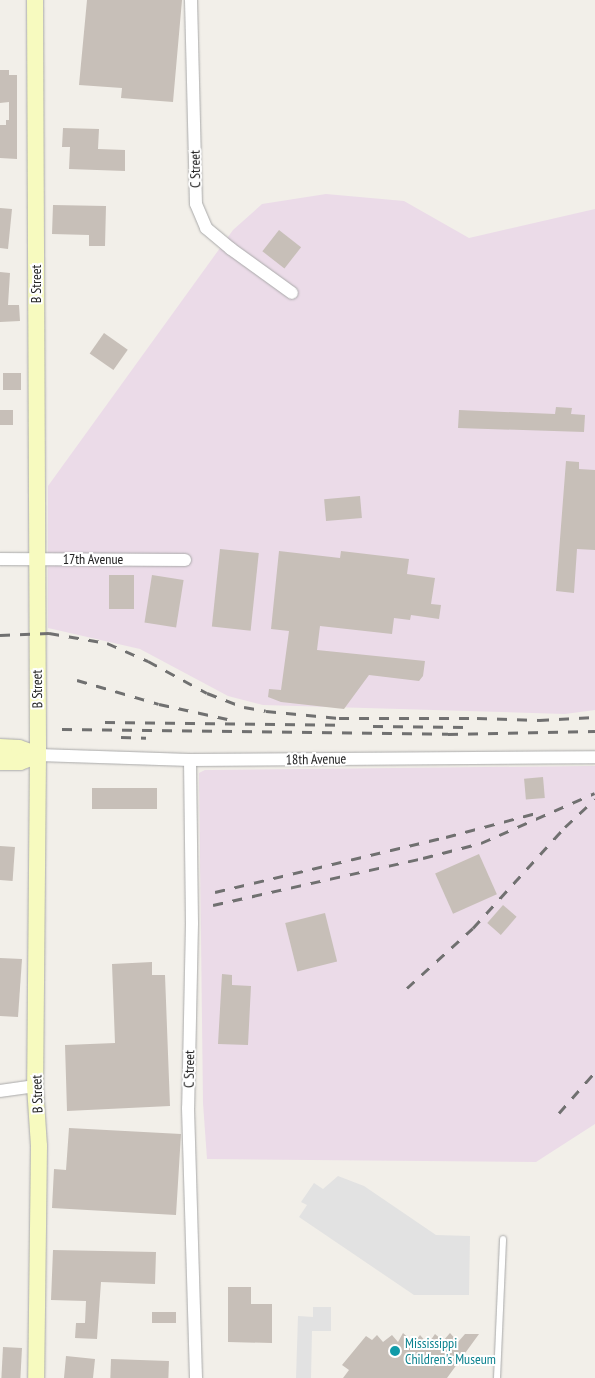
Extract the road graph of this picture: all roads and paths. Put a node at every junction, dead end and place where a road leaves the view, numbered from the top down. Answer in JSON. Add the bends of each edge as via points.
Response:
{"nodes":[{"id":1,"x":35,"y":0,"type":"edge"},
{"id":2,"x":191,"y":0,"type":"edge"},
{"id":3,"x":292,"y":293,"type":"dead end"},
{"id":4,"x":0,"y":559,"type":"edge"},
{"id":5,"x":37,"y":559,"type":"junction"},
{"id":6,"x":185,"y":560,"type":"dead end"},
{"id":7,"x":0,"y":747,"type":"edge"},
{"id":8,"x":20,"y":755,"type":"junction"},
{"id":9,"x":38,"y":755,"type":"junction"},
{"id":10,"x":595,"y":757,"type":"edge"},
{"id":11,"x":190,"y":760,"type":"junction"},
{"id":12,"x":0,"y":762,"type":"edge"},
{"id":13,"x":35,"y":1086,"type":"junction"},
{"id":14,"x":0,"y":1091,"type":"edge"},
{"id":15,"x":503,"y":1239,"type":"dead end"},
{"id":16,"x":36,"y":1378,"type":"edge"},
{"id":17,"x":196,"y":1378,"type":"edge"},
{"id":18,"x":497,"y":1378,"type":"edge"}],
"edges":[{"from":1,"to":5,"type":"street","name":"B Street"},
{"from":2,"to":3,"type":"street","name":"C Street","via":[[196,204],[206,228]]},
{"from":4,"to":5,"type":"street","name":"17th Avenue"},
{"from":5,"to":6,"type":"street","name":"17th Avenue"},
{"from":5,"to":9,"type":"street","name":"B Street"},
{"from":7,"to":8,"type":"street"},
{"from":8,"to":9,"type":"street","name":"18th Avenue"},
{"from":8,"to":12,"type":"street","name":"18th Avenue"},
{"from":9,"to":11,"type":"street","name":"18th Avenue"},
{"from":9,"to":13,"type":"street","name":"B Street"},
{"from":10,"to":11,"type":"street","name":"18th Avenue"},
{"from":11,"to":17,"type":"street","name":"C Street","via":[[192,923],[188,1108]]},
{"from":13,"to":14,"type":"street"},
{"from":13,"to":16,"type":"street","name":"B Street","via":[[39,1146]]},
{"from":15,"to":18,"type":"lane"}]}
